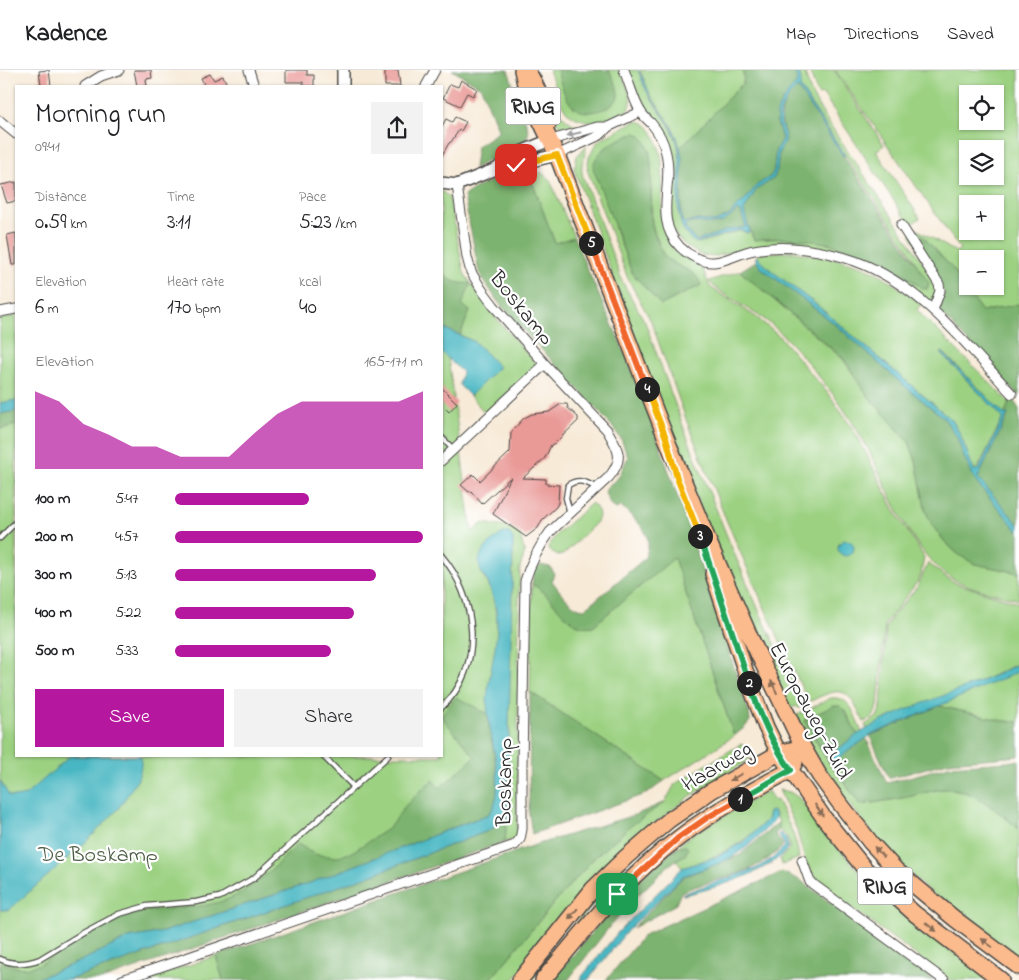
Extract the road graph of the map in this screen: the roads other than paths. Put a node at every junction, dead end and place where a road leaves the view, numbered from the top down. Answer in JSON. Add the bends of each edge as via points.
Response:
{"nodes":[{"id":1,"x":119,"y":70,"type":"edge"},
{"id":2,"x":249,"y":70,"type":"edge"},
{"id":3,"x":343,"y":70,"type":"edge"},
{"id":4,"x":435,"y":70,"type":"edge"},
{"id":5,"x":522,"y":70,"type":"edge"},
{"id":6,"x":527,"y":70,"type":"edge"},
{"id":7,"x":624,"y":70,"type":"edge"},
{"id":8,"x":87,"y":85,"type":"edge"},
{"id":9,"x":254,"y":85,"type":"edge"},
{"id":10,"x":343,"y":85,"type":"edge"},
{"id":11,"x":427,"y":85,"type":"edge"},
{"id":12,"x":640,"y":112,"type":"junction"},
{"id":13,"x":0,"y":121,"type":"edge"},
{"id":14,"x":608,"y":127,"type":"junction"},
{"id":15,"x":15,"y":133,"type":"edge"},
{"id":16,"x":551,"y":140,"type":"junction"},
{"id":17,"x":557,"y":155,"type":"junction"},
{"id":18,"x":496,"y":169,"type":"junction"},
{"id":19,"x":443,"y":183,"type":"edge"},
{"id":20,"x":456,"y":185,"type":"junction"},
{"id":21,"x":901,"y":225,"type":"dead end"},
{"id":22,"x":15,"y":309,"type":"edge"},
{"id":23,"x":933,"y":310,"type":"junction"},
{"id":24,"x":0,"y":312,"type":"edge"},
{"id":25,"x":545,"y":364,"type":"junction"},
{"id":26,"x":1012,"y":394,"type":"dead end"},
{"id":27,"x":666,"y":438,"type":"junction"},
{"id":28,"x":443,"y":439,"type":"edge"},
{"id":29,"x":454,"y":450,"type":"junction"},
{"id":30,"x":443,"y":459,"type":"edge"},
{"id":31,"x":597,"y":488,"type":"junction"},
{"id":32,"x":570,"y":513,"type":"junction"},
{"id":33,"x":15,"y":523,"type":"edge"},
{"id":34,"x":0,"y":538,"type":"edge"},
{"id":35,"x":443,"y":557,"type":"edge"},
{"id":36,"x":443,"y":706,"type":"edge"},
{"id":37,"x":803,"y":747,"type":"junction"},
{"id":38,"x":779,"y":753,"type":"junction"},
{"id":39,"x":324,"y":757,"type":"edge"},
{"id":40,"x":387,"y":757,"type":"edge"},
{"id":41,"x":791,"y":770,"type":"junction"},
{"id":42,"x":354,"y":787,"type":"junction"},
{"id":43,"x":802,"y":860,"type":"dead end"},
{"id":44,"x":0,"y":959,"type":"edge"},
{"id":45,"x":1019,"y":967,"type":"edge"},
{"id":46,"x":122,"y":980,"type":"edge"},
{"id":47,"x":520,"y":980,"type":"edge"},
{"id":48,"x":543,"y":980,"type":"edge"},
{"id":49,"x":944,"y":980,"type":"edge"},
{"id":50,"x":1001,"y":980,"type":"edge"}],
"edges":[{"from":1,"to":8,"type":"street"},
{"from":2,"to":9,"type":"street"},
{"from":3,"to":10,"type":"street"},
{"from":4,"to":11,"type":"street"},
{"from":5,"to":16,"type":"main road","name":"Europaweg-Zuid","number":"RING","via":[[526,88]]},
{"from":6,"to":16,"type":"main road","name":"Europaweg-Zuid","number":"RING","via":[[544,103]]},
{"from":7,"to":12,"type":"street"},
{"from":12,"to":14,"type":"street"},
{"from":12,"to":23,"type":"street","via":[[653,125],[667,154],[666,223],[682,249],[698,259],[714,262],[754,250],[774,248],[834,255],[877,270]]},
{"from":13,"to":15,"type":"street"},
{"from":14,"to":16,"type":"street","one_way":true},
{"from":14,"to":17,"type":"street","via":[[600,135]]},
{"from":16,"to":17,"type":"main road","name":"Europaweg-Zuid","number":"RING"},
{"from":16,"to":18,"type":"street","via":[[528,148]]},
{"from":17,"to":18,"type":"street"},
{"from":17,"to":27,"type":"main road","name":"Europaweg-Zuid","number":"RING"},
{"from":18,"to":20,"type":"street"},
{"from":19,"to":20,"type":"street"},
{"from":20,"to":25,"type":"street","name":"Boskamp","via":[[471,272],[494,306]]},
{"from":21,"to":23,"type":"street","via":[[939,284],[939,298]]},
{"from":22,"to":24,"type":"street"},
{"from":23,"to":26,"type":"street"},
{"from":25,"to":29,"type":"street","name":"Boskamp"},
{"from":25,"to":31,"type":"street","name":"Boskamp","via":[[607,430],[616,445],[617,468]]},
{"from":37,"to":27,"type":"main road","name":"Europaweg-Zuid","number":"RING","one_way":true,"via":[[751,639]]},
{"from":27,"to":38,"type":"main road","name":"Europaweg-Zuid","number":"RING","via":[[750,685]]},
{"from":28,"to":29,"type":"lane"},
{"from":29,"to":30,"type":"street","name":"Boskamp"},
{"from":31,"to":32,"type":"street","name":"Boskamp"},
{"from":31,"to":32,"type":"lane","via":[[578,480],[568,485],[566,498]]},
{"from":32,"to":46,"type":"street","name":"Boskamp","via":[[542,542],[525,582],[520,839],[514,844]]},
{"from":33,"to":34,"type":"lane"},
{"from":35,"to":36,"type":"lane","via":[[463,589],[471,624],[467,668],[457,689]]},
{"from":37,"to":38,"type":"main road","name":"Haarweg"},
{"from":37,"to":41,"type":"main road"},
{"from":45,"to":37,"type":"main road","name":"Europaweg-Zuid","number":"RING","one_way":true,"via":[[897,871],[838,801]]},
{"from":38,"to":41,"type":"main road","name":"Europaweg-Zuid","number":"RING"},
{"from":38,"to":47,"type":"main road","name":"Haarweg","one_way":true,"via":[[711,791],[669,820],[626,857],[593,889]]},
{"from":39,"to":42,"type":"lane"},
{"from":40,"to":42,"type":"lane"},
{"from":41,"to":48,"type":"main road","name":"Haarweg","via":[[708,817],[678,838],[617,894]]},
{"from":41,"to":50,"type":"main road","name":"Europaweg-Zuid","number":"RING","one_way":true,"via":[[824,818],[865,868],[915,914]]},
{"from":42,"to":44,"type":"lane","via":[[254,878],[220,897],[147,906],[119,914],[33,962],[20,964]]},
{"from":43,"to":49,"type":"street","via":[[810,882]]}]}
